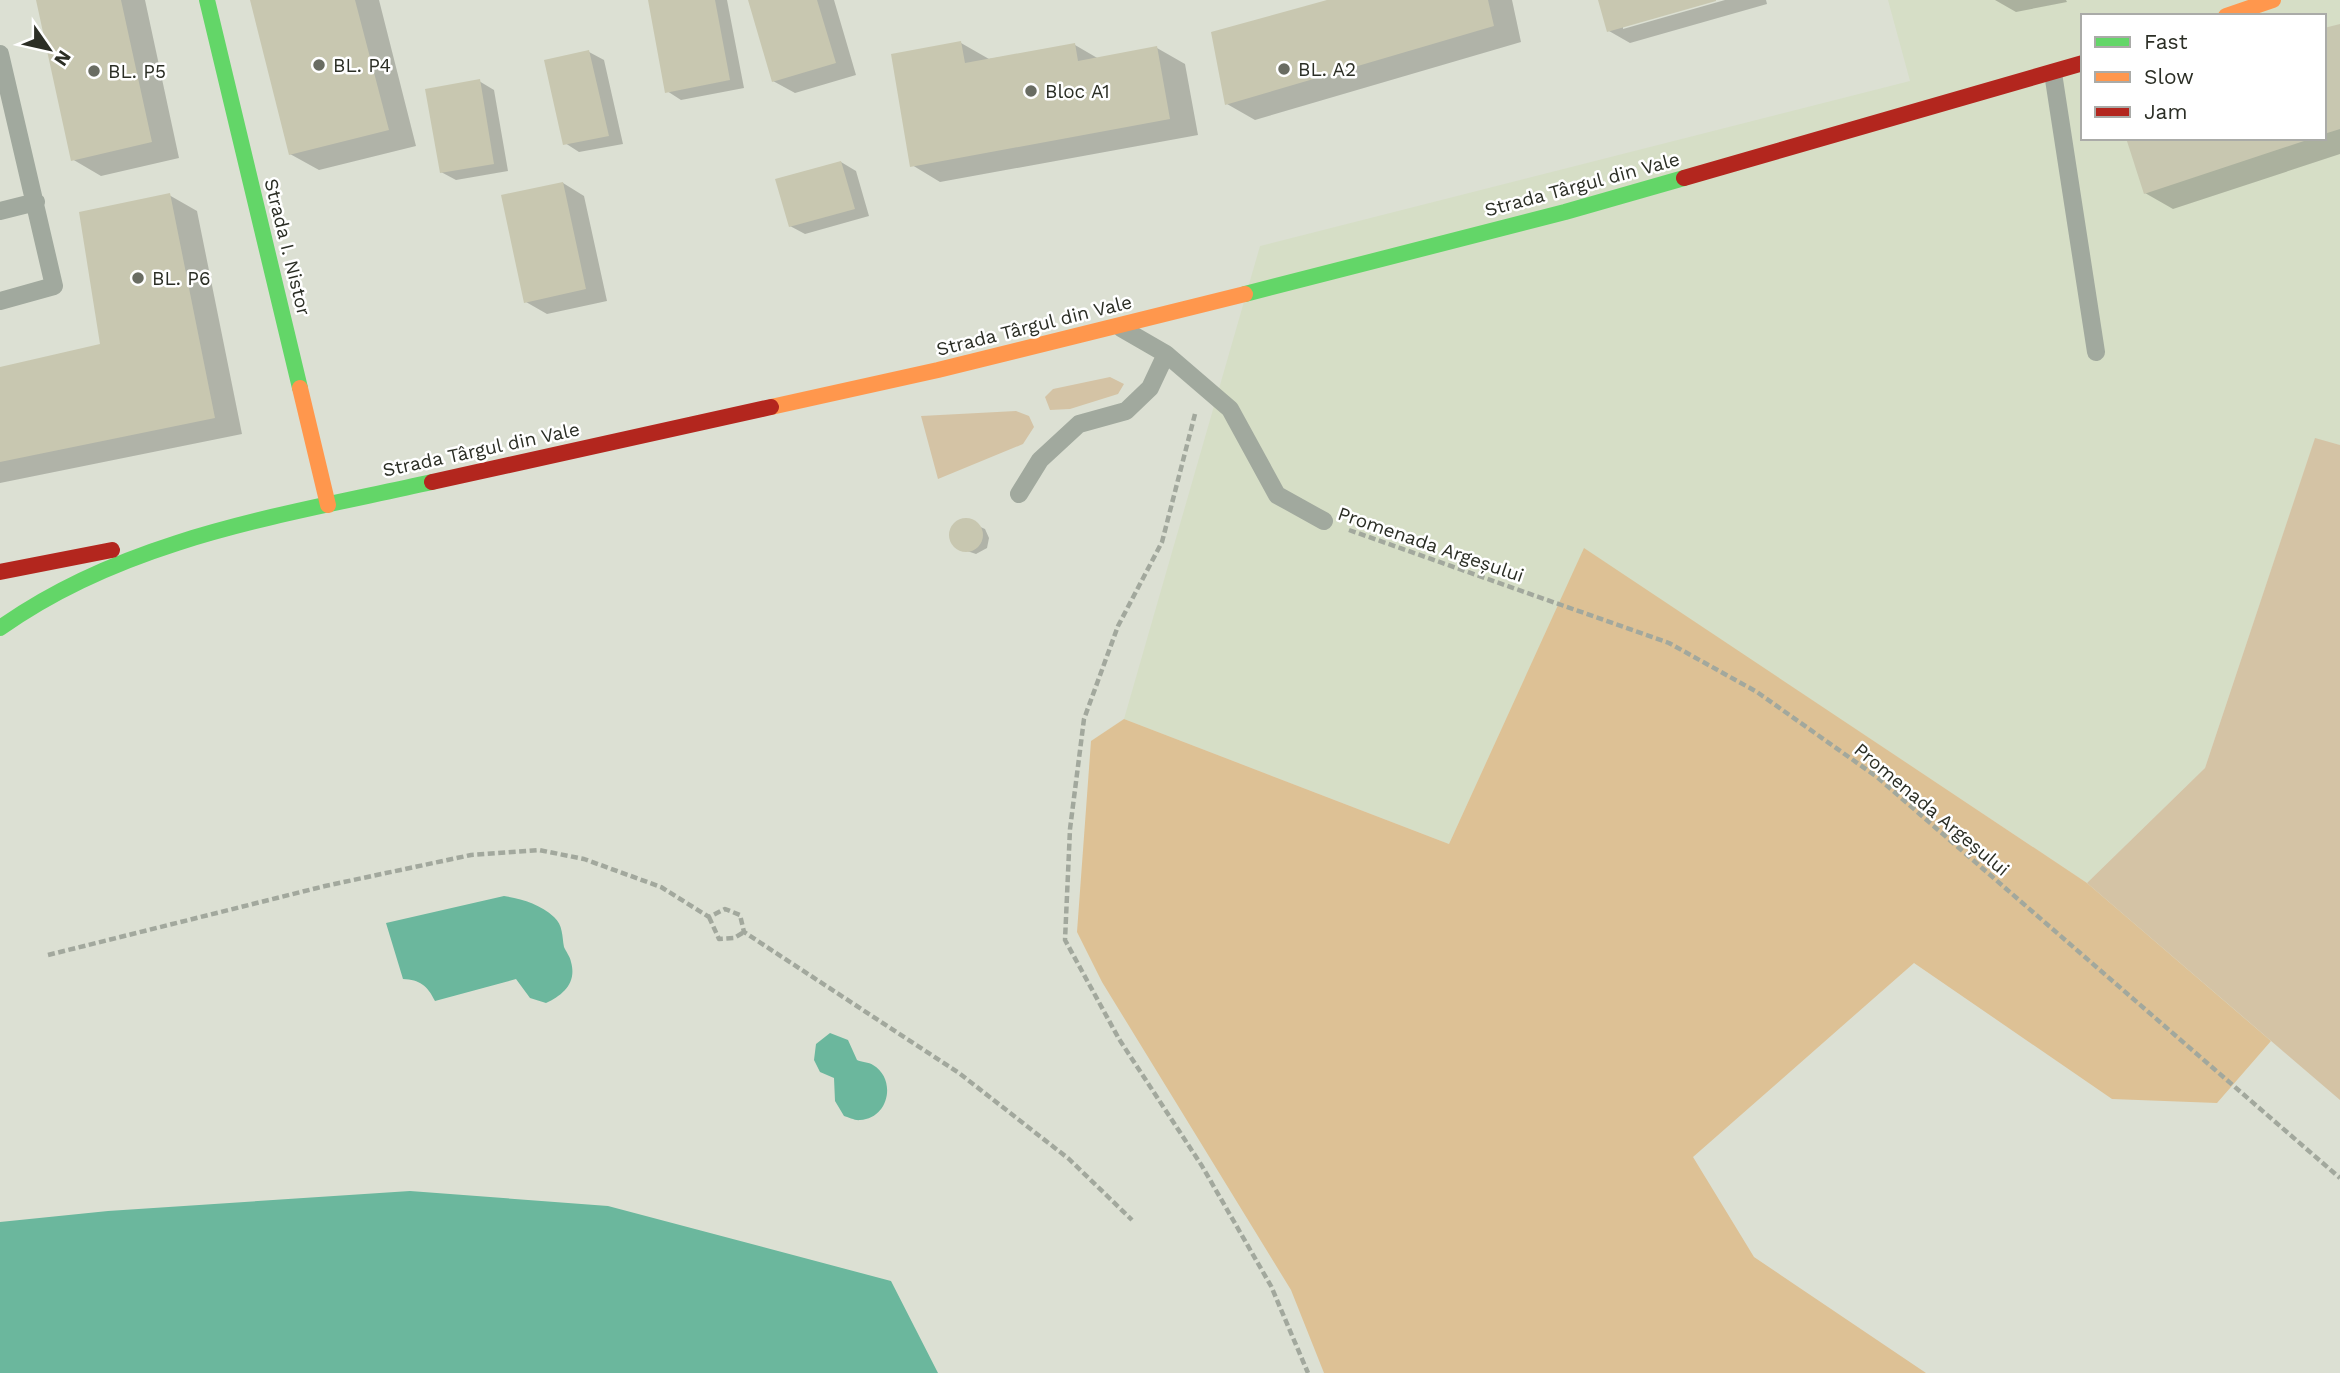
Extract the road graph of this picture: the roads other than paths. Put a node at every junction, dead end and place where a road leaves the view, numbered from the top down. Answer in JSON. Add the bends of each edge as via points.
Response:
{"nodes":[{"id":1,"x":207,"y":0,"type":"edge"},
{"id":2,"x":2273,"y":0,"type":"edge"},
{"id":3,"x":2232,"y":14,"type":"edge"},
{"id":4,"x":0,"y":54,"type":"edge"},
{"id":5,"x":2081,"y":64,"type":"edge"},
{"id":6,"x":2053,"y":73,"type":"junction"},
{"id":7,"x":36,"y":202,"type":"junction"},
{"id":8,"x":0,"y":211,"type":"edge"},
{"id":9,"x":0,"y":301,"type":"edge"},
{"id":10,"x":1118,"y":327,"type":"junction"},
{"id":11,"x":2095,"y":352,"type":"dead end"},
{"id":12,"x":1166,"y":354,"type":"junction"},
{"id":13,"x":1019,"y":494,"type":"dead end"},
{"id":14,"x":328,"y":505,"type":"junction"},
{"id":15,"x":1324,"y":521,"type":"road end"},
{"id":16,"x":221,"y":529,"type":"junction"},
{"id":17,"x":0,"y":572,"type":"edge"},
{"id":18,"x":0,"y":628,"type":"edge"}],
"edges":[{"from":1,"to":14,"type":"street","name":"Strada I. Nistor"},
{"from":2,"to":3,"type":"street"},
{"from":4,"to":7,"type":"lane"},
{"from":5,"to":6,"type":"street","name":"Strada Târgul din Vale"},
{"from":6,"to":10,"type":"street","name":"Strada Târgul din Vale","via":[[1565,212]]},
{"from":6,"to":11,"type":"lane"},
{"from":7,"to":8,"type":"lane"},
{"from":7,"to":9,"type":"lane","via":[[54,286]]},
{"from":10,"to":12,"type":"lane"},
{"from":10,"to":14,"type":"street","name":"Strada Târgul din Vale"},
{"from":12,"to":13,"type":"lane","via":[[1150,388],[1126,411],[1079,424],[1040,460]]},
{"from":12,"to":15,"type":"lane","via":[[1230,409],[1277,495]]},
{"from":14,"to":16,"type":"street","name":"Strada Târgul din Vale"},
{"from":16,"to":17,"type":"street"},
{"from":16,"to":18,"type":"street","name":"Strada Târgul din Vale","via":[[98,571]]}]}
